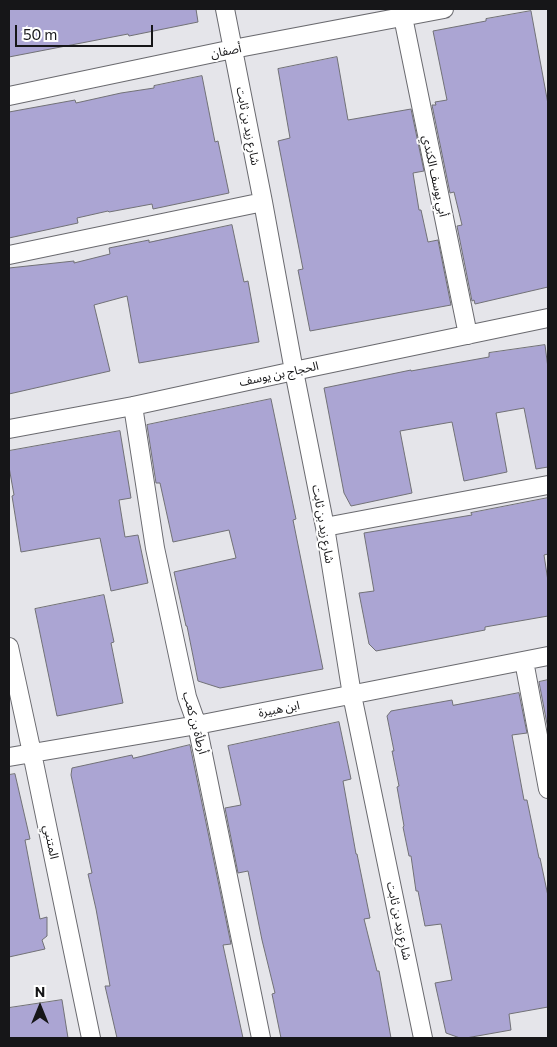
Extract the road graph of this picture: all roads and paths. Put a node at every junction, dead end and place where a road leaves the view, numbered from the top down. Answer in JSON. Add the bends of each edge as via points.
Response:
{"nodes":[{"id":1,"x":225,"y":9,"type":"edge"},
{"id":2,"x":444,"y":9,"type":"edge"},
{"id":3,"x":403,"y":17,"type":"junction"},
{"id":4,"x":233,"y":50,"type":"junction"},
{"id":5,"x":9,"y":96,"type":"edge"},
{"id":6,"x":263,"y":202,"type":"junction"},
{"id":7,"x":9,"y":255,"type":"edge"},
{"id":8,"x":548,"y":318,"type":"edge"},
{"id":9,"x":468,"y":335,"type":"junction"},
{"id":10,"x":294,"y":371,"type":"junction"},
{"id":11,"x":133,"y":406,"type":"junction"},
{"id":12,"x":9,"y":429,"type":"edge"},
{"id":13,"x":548,"y":485,"type":"edge"},
{"id":14,"x":325,"y":527,"type":"junction"},
{"id":15,"x":9,"y":647,"type":"edge"},
{"id":16,"x":548,"y":656,"type":"edge"},
{"id":17,"x":524,"y":660,"type":"junction"},
{"id":18,"x":352,"y":695,"type":"junction"},
{"id":19,"x":197,"y":725,"type":"junction"},
{"id":20,"x":32,"y":753,"type":"junction"},
{"id":21,"x":9,"y":757,"type":"edge"},
{"id":22,"x":548,"y":789,"type":"edge"},
{"id":23,"x":91,"y":1038,"type":"edge"},
{"id":24,"x":261,"y":1038,"type":"edge"},
{"id":25,"x":423,"y":1038,"type":"edge"}],
"edges":[{"from":1,"to":4,"type":"street","name":"شارع زيد بن ثابت"},
{"from":2,"to":3,"type":"street","name":"أصفان"},
{"from":3,"to":4,"type":"street","name":"أصفان"},
{"from":3,"to":9,"type":"street","name":"أبي يوسف الكندي"},
{"from":4,"to":5,"type":"street","name":"أصفان"},
{"from":4,"to":6,"type":"street","name":"شارع زيد بن ثابت"},
{"from":6,"to":7,"type":"street"},
{"from":6,"to":10,"type":"street","name":"شارع زيد بن ثابت"},
{"from":8,"to":9,"type":"street","name":"الحجاج بن يوسف"},
{"from":9,"to":10,"type":"street","name":"الحجاج بن يوسف"},
{"from":10,"to":11,"type":"street","name":"الحجاج بن يوسف"},
{"from":10,"to":14,"type":"street","name":"شارع زيد بن ثابت"},
{"from":11,"to":12,"type":"street","name":"الحجاج بن يوسف"},
{"from":11,"to":19,"type":"street","name":"أرطأة بن كعب","via":[[155,548],[187,697]]},
{"from":13,"to":14,"type":"street"},
{"from":14,"to":18,"type":"street","name":"شارع زيد بن ثابت"},
{"from":15,"to":20,"type":"street","name":"المتنبي"},
{"from":16,"to":17,"type":"street","name":"ابن هبيرة"},
{"from":17,"to":18,"type":"street","name":"ابن هبيرة"},
{"from":17,"to":22,"type":"street"},
{"from":18,"to":19,"type":"street","name":"ابن هبيرة"},
{"from":18,"to":25,"type":"street","name":"شارع زيد بن ثابت"},
{"from":19,"to":20,"type":"street","name":"ابن هبيرة"},
{"from":19,"to":24,"type":"street","name":"أرطأة بن كعب"},
{"from":20,"to":21,"type":"street","name":"ابن هبيرة"},
{"from":20,"to":23,"type":"street","name":"المتنبي"}]}
